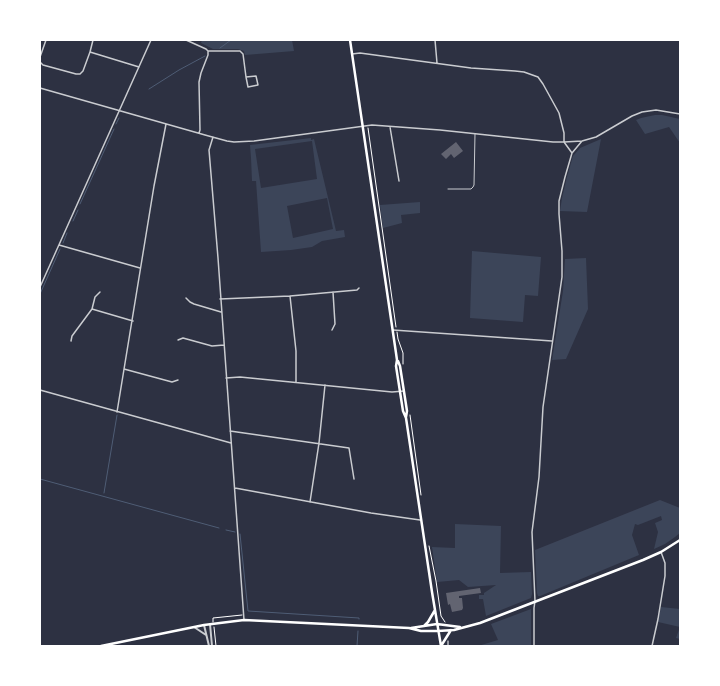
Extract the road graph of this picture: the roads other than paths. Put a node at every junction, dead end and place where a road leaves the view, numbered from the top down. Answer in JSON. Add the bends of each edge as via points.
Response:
{"nodes":[{"id":1,"x":46,"y":40,"type":"edge"},
{"id":2,"x":93,"y":40,"type":"edge"},
{"id":3,"x":151,"y":40,"type":"edge"},
{"id":4,"x":186,"y":40,"type":"edge"},
{"id":5,"x":350,"y":40,"type":"edge"},
{"id":6,"x":435,"y":40,"type":"edge"},
{"id":7,"x":208,"y":51,"type":"junction"},
{"id":8,"x":90,"y":52,"type":"junction"},
{"id":9,"x":352,"y":54,"type":"junction"},
{"id":10,"x":40,"y":58,"type":"edge"},
{"id":11,"x":437,"y":63,"type":"junction"},
{"id":12,"x":139,"y":67,"type":"junction"},
{"id":13,"x":246,"y":77,"type":"junction"},
{"id":14,"x":40,"y":88,"type":"edge"},
{"id":15,"x":119,"y":110,"type":"junction"},
{"id":16,"x":680,"y":114,"type":"edge"},
{"id":17,"x":166,"y":124,"type":"junction"},
{"id":18,"x":363,"y":126,"type":"junction"},
{"id":19,"x":390,"y":127,"type":"junction"},
{"id":20,"x":475,"y":133,"type":"junction"},
{"id":21,"x":199,"y":134,"type":"junction"},
{"id":22,"x":213,"y":138,"type":"junction"},
{"id":23,"x":582,"y":141,"type":"junction"},
{"id":24,"x":564,"y":142,"type":"junction"},
{"id":25,"x":572,"y":153,"type":"junction"},
{"id":26,"x":399,"y":181,"type":"dead end"},
{"id":27,"x":448,"y":189,"type":"dead end"},
{"id":28,"x":59,"y":245,"type":"junction"},
{"id":29,"x":141,"y":268,"type":"junction"},
{"id":30,"x":40,"y":287,"type":"edge"},
{"id":31,"x":359,"y":288,"type":"dead end"},
{"id":32,"x":100,"y":292,"type":"dead end"},
{"id":33,"x":333,"y":292,"type":"junction"},
{"id":34,"x":290,"y":296,"type":"junction"},
{"id":35,"x":186,"y":298,"type":"dead end"},
{"id":36,"x":220,"y":299,"type":"junction"},
{"id":37,"x":92,"y":310,"type":"junction"},
{"id":38,"x":221,"y":312,"type":"junction"},
{"id":39,"x":132,"y":321,"type":"junction"},
{"id":40,"x":332,"y":330,"type":"dead end"},
{"id":41,"x":393,"y":330,"type":"junction"},
{"id":42,"x":178,"y":340,"type":"dead end"},
{"id":43,"x":70,"y":341,"type":"dead end"},
{"id":44,"x":552,"y":341,"type":"junction"},
{"id":45,"x":224,"y":345,"type":"junction"},
{"id":46,"x":124,"y":369,"type":"junction"},
{"id":47,"x":226,"y":378,"type":"junction"},
{"id":48,"x":178,"y":380,"type":"dead end"},
{"id":49,"x":296,"y":383,"type":"junction"},
{"id":50,"x":325,"y":385,"type":"junction"},
{"id":51,"x":40,"y":390,"type":"edge"},
{"id":52,"x":402,"y":392,"type":"junction"},
{"id":53,"x":117,"y":412,"type":"junction"},
{"id":54,"x":230,"y":431,"type":"junction"},
{"id":55,"x":231,"y":443,"type":"junction"},
{"id":56,"x":319,"y":443,"type":"junction"},
{"id":57,"x":354,"y":479,"type":"dead end"},
{"id":58,"x":235,"y":488,"type":"junction"},
{"id":59,"x":310,"y":502,"type":"junction"},
{"id":60,"x":421,"y":520,"type":"junction"},
{"id":61,"x":680,"y":540,"type":"edge"},
{"id":62,"x":662,"y":552,"type":"junction"},
{"id":63,"x":535,"y":601,"type":"junction"},
{"id":64,"x":435,"y":610,"type":"junction"},
{"id":65,"x":244,"y":620,"type":"junction"},
{"id":66,"x":212,"y":624,"type":"junction"},
{"id":67,"x":437,"y":624,"type":"junction"},
{"id":68,"x":204,"y":625,"type":"junction"},
{"id":69,"x":424,"y":626,"type":"junction"},
{"id":70,"x":194,"y":627,"type":"junction"},
{"id":71,"x":461,"y":627,"type":"junction"},
{"id":72,"x":409,"y":628,"type":"junction"},
{"id":73,"x":452,"y":630,"type":"junction"},
{"id":74,"x":438,"y":632,"type":"junction"},
{"id":75,"x":207,"y":636,"type":"junction"},
{"id":76,"x":101,"y":646,"type":"edge"},
{"id":77,"x":210,"y":646,"type":"edge"},
{"id":78,"x":441,"y":646,"type":"edge"},
{"id":79,"x":534,"y":646,"type":"edge"},
{"id":80,"x":652,"y":646,"type":"edge"}],
"edges":[{"from":1,"to":10,"type":"street"},
{"from":2,"to":8,"type":"street"},
{"from":3,"to":12,"type":"street"},
{"from":4,"to":7,"type":"street"},
{"from":5,"to":9,"type":"main road"},
{"from":6,"to":11,"type":"street"},
{"from":7,"to":13,"type":"street","via":[[240,51],[243,54]]},
{"from":7,"to":21,"type":"street","via":[[199,82]]},
{"from":8,"to":10,"type":"street","via":[[80,74],[43,65]]},
{"from":8,"to":12,"type":"street"},
{"from":9,"to":11,"type":"street"},
{"from":9,"to":18,"type":"main road"},
{"from":11,"to":24,"type":"street","via":[[524,72],[538,77],[559,113]]},
{"from":12,"to":15,"type":"street"},
{"from":13,"to":13,"type":"street","via":[[248,86],[258,85],[256,76]]},
{"from":14,"to":15,"type":"street"},
{"from":15,"to":17,"type":"street"},
{"from":15,"to":28,"type":"street"},
{"from":16,"to":23,"type":"street","via":[[656,110],[642,112],[596,137]]},
{"from":17,"to":21,"type":"street"},
{"from":17,"to":29,"type":"street"},
{"from":18,"to":19,"type":"street"},
{"from":18,"to":22,"type":"street","via":[[244,142]]},
{"from":18,"to":41,"type":"main road"},
{"from":19,"to":20,"type":"street"},
{"from":19,"to":26,"type":"street"},
{"from":20,"to":24,"type":"street"},
{"from":20,"to":27,"type":"lane","via":[[474,185],[468,189]]},
{"from":21,"to":22,"type":"street"},
{"from":22,"to":36,"type":"street","via":[[209,150]]},
{"from":23,"to":24,"type":"street"},
{"from":23,"to":25,"type":"street"},
{"from":24,"to":25,"type":"street"},
{"from":25,"to":44,"type":"street","via":[[559,201],[562,277]]},
{"from":28,"to":29,"type":"street"},
{"from":28,"to":30,"type":"street"},
{"from":29,"to":39,"type":"street"},
{"from":31,"to":33,"type":"street"},
{"from":32,"to":37,"type":"street","via":[[95,297]]},
{"from":33,"to":34,"type":"street"},
{"from":33,"to":40,"type":"street","via":[[335,324]]},
{"from":34,"to":36,"type":"street"},
{"from":34,"to":49,"type":"street","via":[[296,351]]},
{"from":35,"to":38,"type":"street","via":[[194,304]]},
{"from":36,"to":38,"type":"street"},
{"from":37,"to":39,"type":"street"},
{"from":37,"to":43,"type":"street"},
{"from":38,"to":45,"type":"street"},
{"from":39,"to":46,"type":"street"},
{"from":41,"to":44,"type":"street"},
{"from":41,"to":52,"type":"main road"},
{"from":42,"to":45,"type":"street","via":[[183,338],[212,346]]},
{"from":44,"to":63,"type":"street","via":[[543,407],[539,477],[532,532]]},
{"from":45,"to":47,"type":"street"},
{"from":46,"to":48,"type":"street","via":[[172,382]]},
{"from":46,"to":53,"type":"street"},
{"from":47,"to":49,"type":"street"},
{"from":47,"to":54,"type":"street"},
{"from":49,"to":50,"type":"street"},
{"from":50,"to":52,"type":"street"},
{"from":50,"to":56,"type":"street"},
{"from":51,"to":53,"type":"street"},
{"from":52,"to":60,"type":"main road","via":[[407,411]]},
{"from":53,"to":55,"type":"street"},
{"from":54,"to":55,"type":"street"},
{"from":54,"to":56,"type":"street"},
{"from":55,"to":58,"type":"street"},
{"from":56,"to":57,"type":"street","via":[[349,448]]},
{"from":56,"to":59,"type":"street"},
{"from":58,"to":59,"type":"street"},
{"from":58,"to":65,"type":"street"},
{"from":59,"to":60,"type":"street"},
{"from":60,"to":64,"type":"main road"},
{"from":61,"to":62,"type":"main road"},
{"from":62,"to":63,"type":"main road"},
{"from":62,"to":80,"type":"street","via":[[665,576]]},
{"from":63,"to":71,"type":"main road","via":[[480,623]]},
{"from":63,"to":79,"type":"street"},
{"from":64,"to":67,"type":"main road"},
{"from":64,"to":69,"type":"main road"},
{"from":65,"to":66,"type":"main road"},
{"from":65,"to":72,"type":"main road"},
{"from":66,"to":68,"type":"main road"},
{"from":66,"to":77,"type":"street"},
{"from":67,"to":69,"type":"main road"},
{"from":67,"to":71,"type":"main road"},
{"from":67,"to":74,"type":"main road"},
{"from":68,"to":70,"type":"main road"},
{"from":68,"to":75,"type":"street"},
{"from":69,"to":72,"type":"main road"},
{"from":70,"to":75,"type":"street"},
{"from":70,"to":76,"type":"main road"},
{"from":71,"to":73,"type":"main road"},
{"from":72,"to":74,"type":"main road"},
{"from":73,"to":74,"type":"main road"},
{"from":73,"to":78,"type":"main road"},
{"from":74,"to":78,"type":"main road"},
{"from":75,"to":77,"type":"street"}]}
